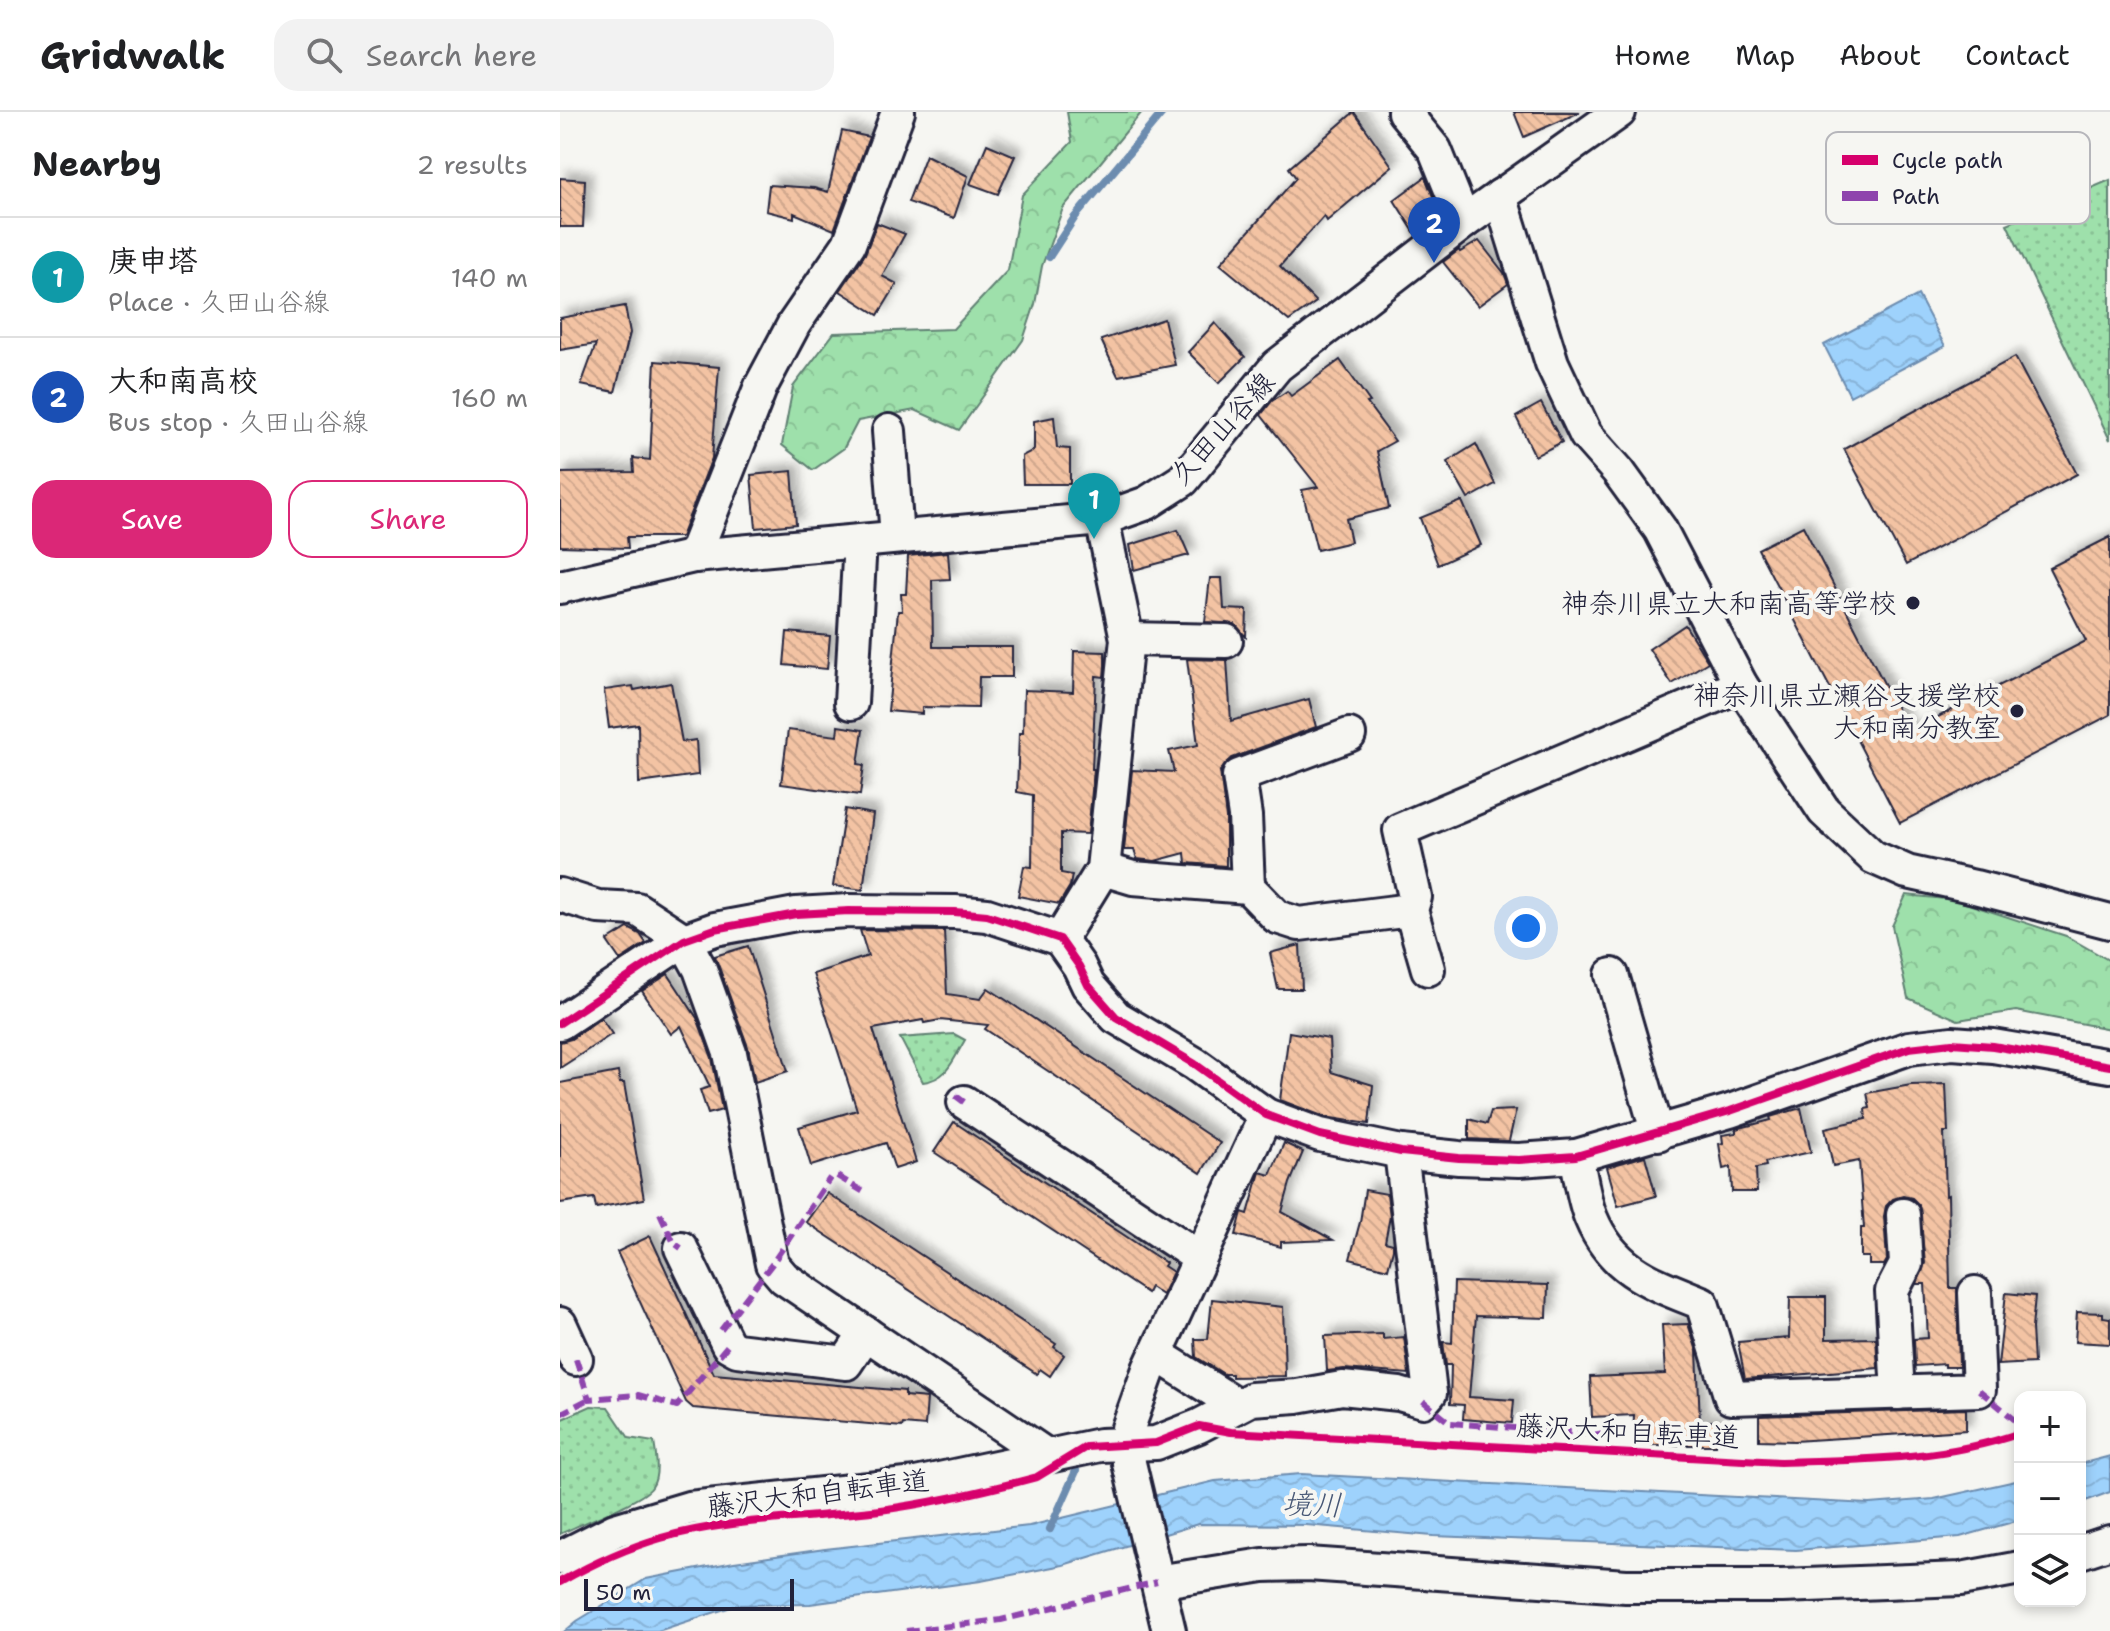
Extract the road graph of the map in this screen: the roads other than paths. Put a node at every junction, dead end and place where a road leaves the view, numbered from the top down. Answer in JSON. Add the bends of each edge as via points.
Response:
{"nodes":[{"id":1,"x":898,"y":112,"type":"edge"},
{"id":2,"x":1404,"y":112,"type":"edge"},
{"id":3,"x":1619,"y":112,"type":"edge"},
{"id":4,"x":1500,"y":196,"type":"junction"},
{"id":5,"x":1464,"y":222,"type":"junction"},
{"id":6,"x":889,"y":431,"type":"dead end"},
{"id":7,"x":1102,"y":519,"type":"junction"},
{"id":8,"x":897,"y":537,"type":"junction"},
{"id":9,"x":860,"y":541,"type":"junction"},
{"id":10,"x":694,"y":556,"type":"junction"},
{"id":11,"x":560,"y":587,"type":"edge"},
{"id":12,"x":1127,"y":639,"type":"junction"},
{"id":13,"x":1226,"y":641,"type":"dead end"},
{"id":14,"x":1741,"y":685,"type":"junction"},
{"id":15,"x":851,"y":703,"type":"dead end"},
{"id":16,"x":1349,"y":735,"type":"dead end"},
{"id":17,"x":1103,"y":869,"type":"junction"},
{"id":18,"x":1248,"y":887,"type":"junction"},
{"id":19,"x":560,"y":895,"type":"edge"},
{"id":20,"x":1411,"y":910,"type":"junction"},
{"id":21,"x":2110,"y":922,"type":"edge"},
{"id":22,"x":1060,"y":939,"type":"junction"},
{"id":23,"x":684,"y":940,"type":"junction"},
{"id":24,"x":1428,"y":969,"type":"dead end"},
{"id":25,"x":1612,"y":975,"type":"dead end"},
{"id":26,"x":560,"y":1023,"type":"edge"},
{"id":27,"x":2110,"y":1066,"type":"edge"},
{"id":28,"x":964,"y":1102,"type":"dead end"},
{"id":29,"x":1266,"y":1115,"type":"junction"},
{"id":30,"x":1658,"y":1134,"type":"junction"},
{"id":31,"x":1401,"y":1152,"type":"junction"},
{"id":32,"x":1576,"y":1156,"type":"junction"},
{"id":33,"x":1903,"y":1215,"type":"dead end"},
{"id":34,"x":681,"y":1248,"type":"dead end"},
{"id":35,"x":1200,"y":1258,"type":"junction"},
{"id":36,"x":1975,"y":1293,"type":"dead end"},
{"id":37,"x":560,"y":1324,"type":"edge"},
{"id":38,"x":866,"y":1333,"type":"junction"},
{"id":39,"x":1156,"y":1354,"type":"junction"},
{"id":40,"x":576,"y":1359,"type":"dead end"},
{"id":41,"x":1898,"y":1393,"type":"junction"},
{"id":42,"x":1237,"y":1405,"type":"junction"},
{"id":43,"x":1128,"y":1453,"type":"junction"},
{"id":44,"x":1046,"y":1455,"type":"junction"},
{"id":45,"x":2110,"y":1542,"type":"edge"},
{"id":46,"x":2086,"y":1550,"type":"edge"},
{"id":47,"x":560,"y":1558,"type":"edge"},
{"id":48,"x":2014,"y":1569,"type":"edge"},
{"id":49,"x":1157,"y":1579,"type":"junction"},
{"id":50,"x":1169,"y":1631,"type":"edge"}],
"edges":[{"from":1,"to":10,"type":"street","via":[[849,244],[794,324],[761,386]]},
{"from":2,"to":5,"type":"street","via":[[1435,150]]},
{"from":3,"to":4,"type":"street","name":"久田山谷線"},
{"from":4,"to":5,"type":"street","name":"久田山谷線"},
{"from":4,"to":14,"type":"street","via":[[1552,363],[1586,435],[1660,529]]},
{"from":5,"to":7,"type":"street","name":"久田山谷線","via":[[1277,366],[1183,480],[1147,503]]},
{"from":6,"to":8,"type":"street"},
{"from":7,"to":8,"type":"street","name":"久田山谷線"},
{"from":7,"to":12,"type":"street"},
{"from":8,"to":9,"type":"street","name":"久田山谷線"},
{"from":9,"to":10,"type":"street","name":"久田山谷線"},
{"from":9,"to":15,"type":"street"},
{"from":10,"to":11,"type":"street","name":"久田山谷線"},
{"from":12,"to":13,"type":"street"},
{"from":12,"to":17,"type":"street"},
{"from":14,"to":20,"type":"street","via":[[1400,830],[1415,897]]},
{"from":14,"to":21,"type":"street","via":[[1824,811],[1873,857],[1907,872]]},
{"from":16,"to":18,"type":"street","via":[[1239,776]]},
{"from":17,"to":18,"type":"street","via":[[1133,878]]},
{"from":17,"to":22,"type":"street"},
{"from":18,"to":20,"type":"street","via":[[1277,917],[1299,924]]},
{"from":19,"to":23,"type":"street","via":[[598,907],[637,909]]},
{"from":20,"to":24,"type":"street"},
{"from":22,"to":23,"type":"street","via":[[987,915],[849,911],[758,920]]},
{"from":22,"to":29,"type":"street","via":[[1088,985],[1116,1017]]},
{"from":23,"to":26,"type":"street"},
{"from":23,"to":38,"type":"street","via":[[730,1053],[772,1264],[784,1278]]},
{"from":25,"to":30,"type":"street"},
{"from":27,"to":30,"type":"street","via":[[1993,1046],[1909,1048]]},
{"from":28,"to":35,"type":"street"},
{"from":29,"to":31,"type":"street","via":[[1320,1135]]},
{"from":29,"to":35,"type":"street"},
{"from":30,"to":32,"type":"street"},
{"from":31,"to":32,"type":"street","via":[[1519,1160]]},
{"from":31,"to":42,"type":"street","via":[[1430,1393],[1423,1401],[1342,1388]]},
{"from":32,"to":41,"type":"street","via":[[1590,1216],[1610,1254],[1650,1282],[1702,1303],[1731,1398]]},
{"from":33,"to":41,"type":"street","via":[[1906,1264],[1892,1291]]},
{"from":34,"to":38,"type":"street","via":[[728,1345],[737,1350],[846,1363]]},
{"from":35,"to":39,"type":"street"},
{"from":36,"to":41,"type":"street","via":[[1979,1390]]},
{"from":37,"to":40,"type":"street"},
{"from":38,"to":44,"type":"street"},
{"from":39,"to":42,"type":"street"},
{"from":39,"to":43,"type":"street","via":[[1128,1428]]},
{"from":42,"to":43,"type":"street"},
{"from":43,"to":44,"type":"street","via":[[1100,1445]]},
{"from":43,"to":49,"type":"street"},
{"from":44,"to":47,"type":"street","via":[[916,1484],[689,1508],[615,1530]]},
{"from":45,"to":46,"type":"street"},
{"from":48,"to":49,"type":"street","via":[[1961,1579],[1782,1586],[1626,1586],[1308,1564]]},
{"from":49,"to":50,"type":"street"}]}
